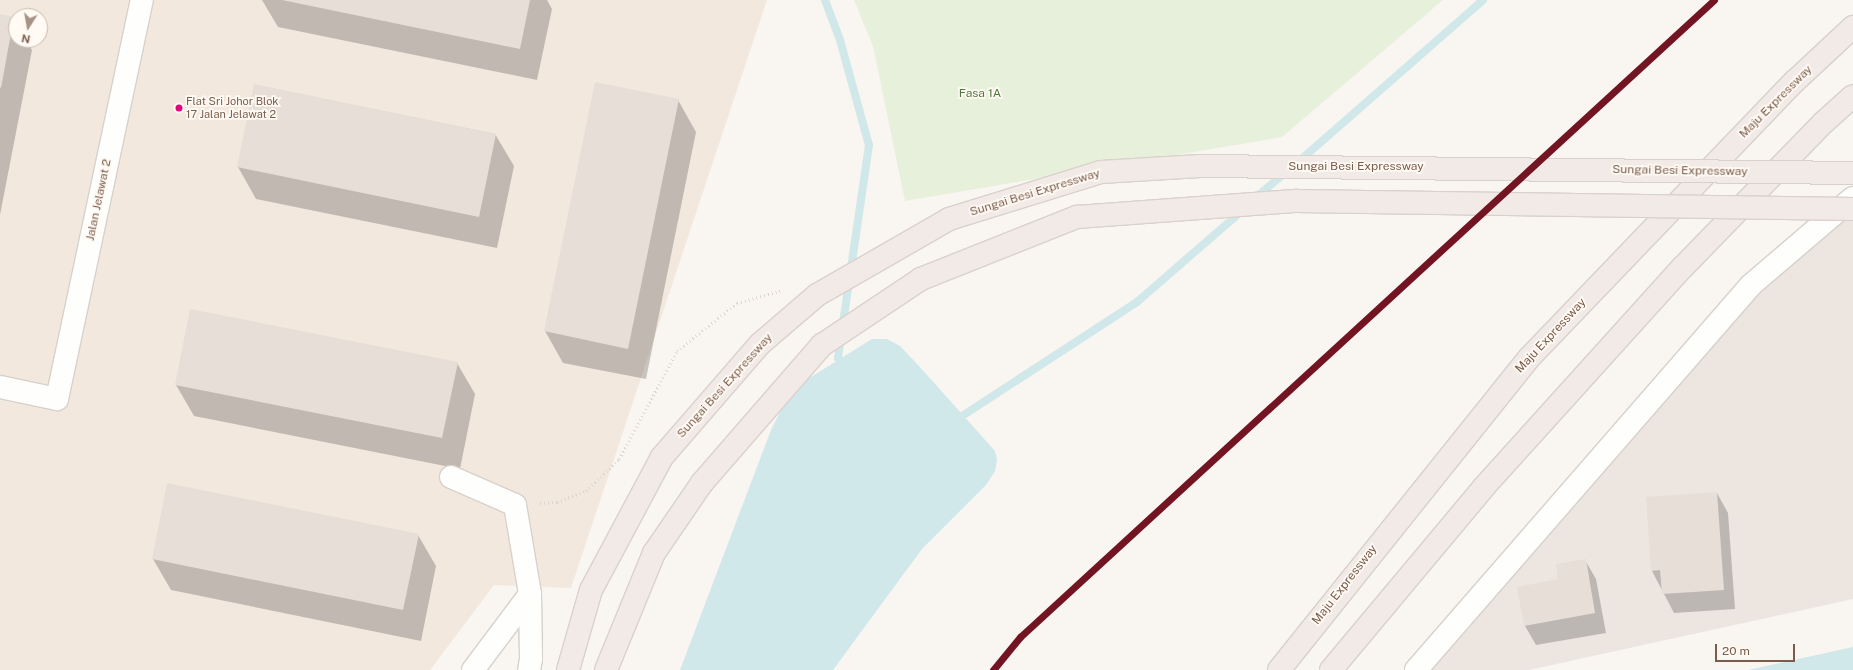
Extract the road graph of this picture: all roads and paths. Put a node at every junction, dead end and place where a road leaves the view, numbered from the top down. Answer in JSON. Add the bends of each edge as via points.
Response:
{"nodes":[{"id":1,"x":142,"y":0,"type":"edge"},
{"id":2,"x":1853,"y":28,"type":"edge"},
{"id":3,"x":1853,"y":96,"type":"edge"},
{"id":4,"x":1853,"y":173,"type":"edge"},
{"id":5,"x":1853,"y":198,"type":"edge"},
{"id":6,"x":1853,"y":208,"type":"edge"},
{"id":7,"x":790,"y":288,"type":"dead end"},
{"id":8,"x":0,"y":387,"type":"edge"},
{"id":9,"x":451,"y":477,"type":"dead end"},
{"id":10,"x":515,"y":506,"type":"junction"},
{"id":11,"x":530,"y":594,"type":"junction"},
{"id":12,"x":1283,"y":664,"type":"edge"},
{"id":13,"x":1334,"y":665,"type":"edge"},
{"id":14,"x":473,"y":670,"type":"edge"},
{"id":15,"x":529,"y":670,"type":"edge"},
{"id":16,"x":568,"y":670,"type":"edge"},
{"id":17,"x":606,"y":670,"type":"edge"},
{"id":18,"x":1416,"y":670,"type":"edge"}],
"edges":[{"from":1,"to":8,"type":"street","name":"Jalan Jelawat 2","via":[[57,399]]},
{"from":2,"to":12,"type":"highway","name":"Maju Expressway","via":[[1794,82],[1529,358]]},
{"from":3,"to":13,"type":"highway","via":[[1823,123],[1682,268],[1483,488]]},
{"from":4,"to":16,"type":"highway","name":"Sungai Besi Expressway","bridge":true,"via":[[1200,166],[1100,172],[948,219],[817,295],[760,344],[662,457],[591,590]]},
{"from":5,"to":18,"type":"street","via":[[1751,285]]},
{"from":6,"to":17,"type":"highway","bridge":true,"via":[[1297,201],[1077,217],[921,279],[822,346],[702,483],[654,554]]},
{"from":7,"to":10,"type":"path","via":[[737,303],[677,351],[619,459],[586,491],[557,502]]},
{"from":9,"to":10,"type":"street"},
{"from":10,"to":11,"type":"street"},
{"from":11,"to":14,"type":"street"},
{"from":11,"to":15,"type":"street"}]}
